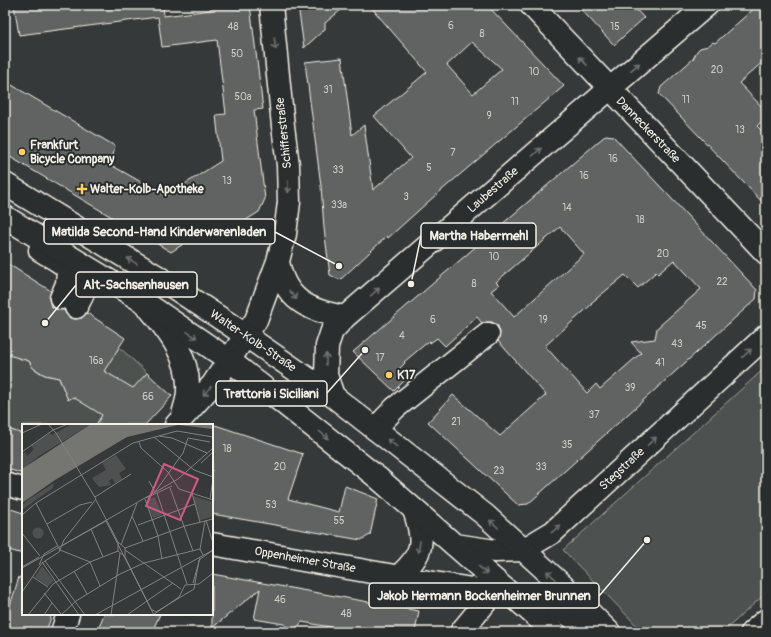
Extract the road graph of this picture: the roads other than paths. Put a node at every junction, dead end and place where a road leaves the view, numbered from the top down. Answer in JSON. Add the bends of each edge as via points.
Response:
{"nodes":[{"id":1,"x":271,"y":5,"type":"edge"},
{"id":2,"x":531,"y":5,"type":"edge"},
{"id":3,"x":707,"y":5,"type":"edge"},
{"id":4,"x":610,"y":90,"type":"junction"},
{"id":5,"x":5,"y":184,"type":"edge"},
{"id":6,"x":5,"y":217,"type":"edge"},
{"id":7,"x":5,"y":228,"type":"edge"},
{"id":8,"x":766,"y":253,"type":"edge"},
{"id":9,"x":278,"y":261,"type":"junction"},
{"id":10,"x":68,"y":302,"type":"dead end"},
{"id":11,"x":144,"y":302,"type":"junction"},
{"id":12,"x":345,"y":317,"type":"junction"},
{"id":13,"x":488,"y":334,"type":"dead end"},
{"id":14,"x":246,"y":336,"type":"junction"},
{"id":15,"x":766,"y":336,"type":"edge"},
{"id":16,"x":229,"y":360,"type":"junction"},
{"id":17,"x":333,"y":396,"type":"junction"},
{"id":18,"x":179,"y":422,"type":"edge"},
{"id":19,"x":375,"y":429,"type":"junction"},
{"id":20,"x":5,"y":484,"type":"edge"},
{"id":21,"x":22,"y":489,"type":"edge"},
{"id":22,"x":414,"y":510,"type":"junction"},
{"id":23,"x":213,"y":544,"type":"edge"},
{"id":24,"x":455,"y":545,"type":"junction"},
{"id":25,"x":523,"y":550,"type":"junction"},
{"id":26,"x":398,"y":577,"type":"junction"},
{"id":27,"x":502,"y":593,"type":"junction"},
{"id":28,"x":68,"y":615,"type":"edge"},
{"id":29,"x":766,"y":620,"type":"edge"},
{"id":30,"x":62,"y":632,"type":"edge"},
{"id":31,"x":461,"y":632,"type":"edge"},
{"id":32,"x":554,"y":632,"type":"edge"},
{"id":33,"x":595,"y":632,"type":"edge"},
{"id":34,"x":609,"y":632,"type":"edge"},
{"id":35,"x":752,"y":632,"type":"edge"}],
"edges":[{"from":1,"to":9,"type":"street","name":"Schifferstraße","one_way":true,"via":[[288,165],[289,202]]},
{"from":4,"to":2,"type":"street","name":"Danneckerstraße","one_way":true},
{"from":4,"to":3,"type":"street","name":"Laubestraße","one_way":true},
{"from":4,"to":8,"type":"street","name":"Danneckerstraße"},
{"from":12,"to":4,"type":"street","name":"Laubestraße","one_way":true},
{"from":14,"to":5,"type":"street","name":"Walter-Kolb-Straße","one_way":true,"via":[[158,277]]},
{"from":6,"to":11,"type":"street"},
{"from":7,"to":10,"type":"street","via":[[75,273],[81,281],[83,293]]},
{"from":9,"to":12,"type":"street","name":"Schifferstraße","one_way":true,"via":[[285,286],[296,300],[313,310]]},
{"from":9,"to":14,"type":"street","name":"Schifferstraße","via":[[256,320]]},
{"from":11,"to":16,"type":"street","one_way":true},
{"from":11,"to":18,"type":"street","name":"Schifferstraße","via":[[168,332],[188,374],[188,392]]},
{"from":17,"to":12,"type":"street","name":"Laubestraße","one_way":true,"via":[[326,375],[327,346],[332,331]]},
{"from":13,"to":19,"type":"street","via":[[395,408]]},
{"from":14,"to":16,"type":"street","name":"Schifferstraße"},
{"from":14,"to":17,"type":"street","name":"Walter-Kolb-Straße"},
{"from":25,"to":15,"type":"street","name":"Stegstraße","one_way":true,"via":[[567,521]]},
{"from":16,"to":18,"type":"street","name":"Schifferstraße","one_way":true,"via":[[213,384]]},
{"from":16,"to":22,"type":"street","one_way":true,"via":[[378,478]]},
{"from":17,"to":19,"type":"street","name":"Walter-Kolb-Straße"},
{"from":25,"to":19,"type":"street","name":"Walter-Kolb-Straße","one_way":true,"via":[[485,515]]},
{"from":20,"to":21,"type":"street"},
{"from":22,"to":24,"type":"street"},
{"from":22,"to":26,"type":"street","one_way":true,"via":[[420,528],[418,554]]},
{"from":23,"to":26,"type":"street","name":"Oppenheimer Straße"},
{"from":24,"to":25,"type":"street","name":"Stegstraße","via":[[495,551]]},
{"from":24,"to":27,"type":"street","one_way":true},
{"from":34,"to":25,"type":"street","name":"Walter-Kolb-Straße","one_way":true},
{"from":26,"to":27,"type":"street","name":"Oppenheimer Straße"},
{"from":27,"to":31,"type":"street"},
{"from":27,"to":32,"type":"street"},
{"from":27,"to":33,"type":"street","name":"Oppenheimer Straße","via":[[546,603]]},
{"from":28,"to":30,"type":"street"},
{"from":29,"to":35,"type":"street"}]}
